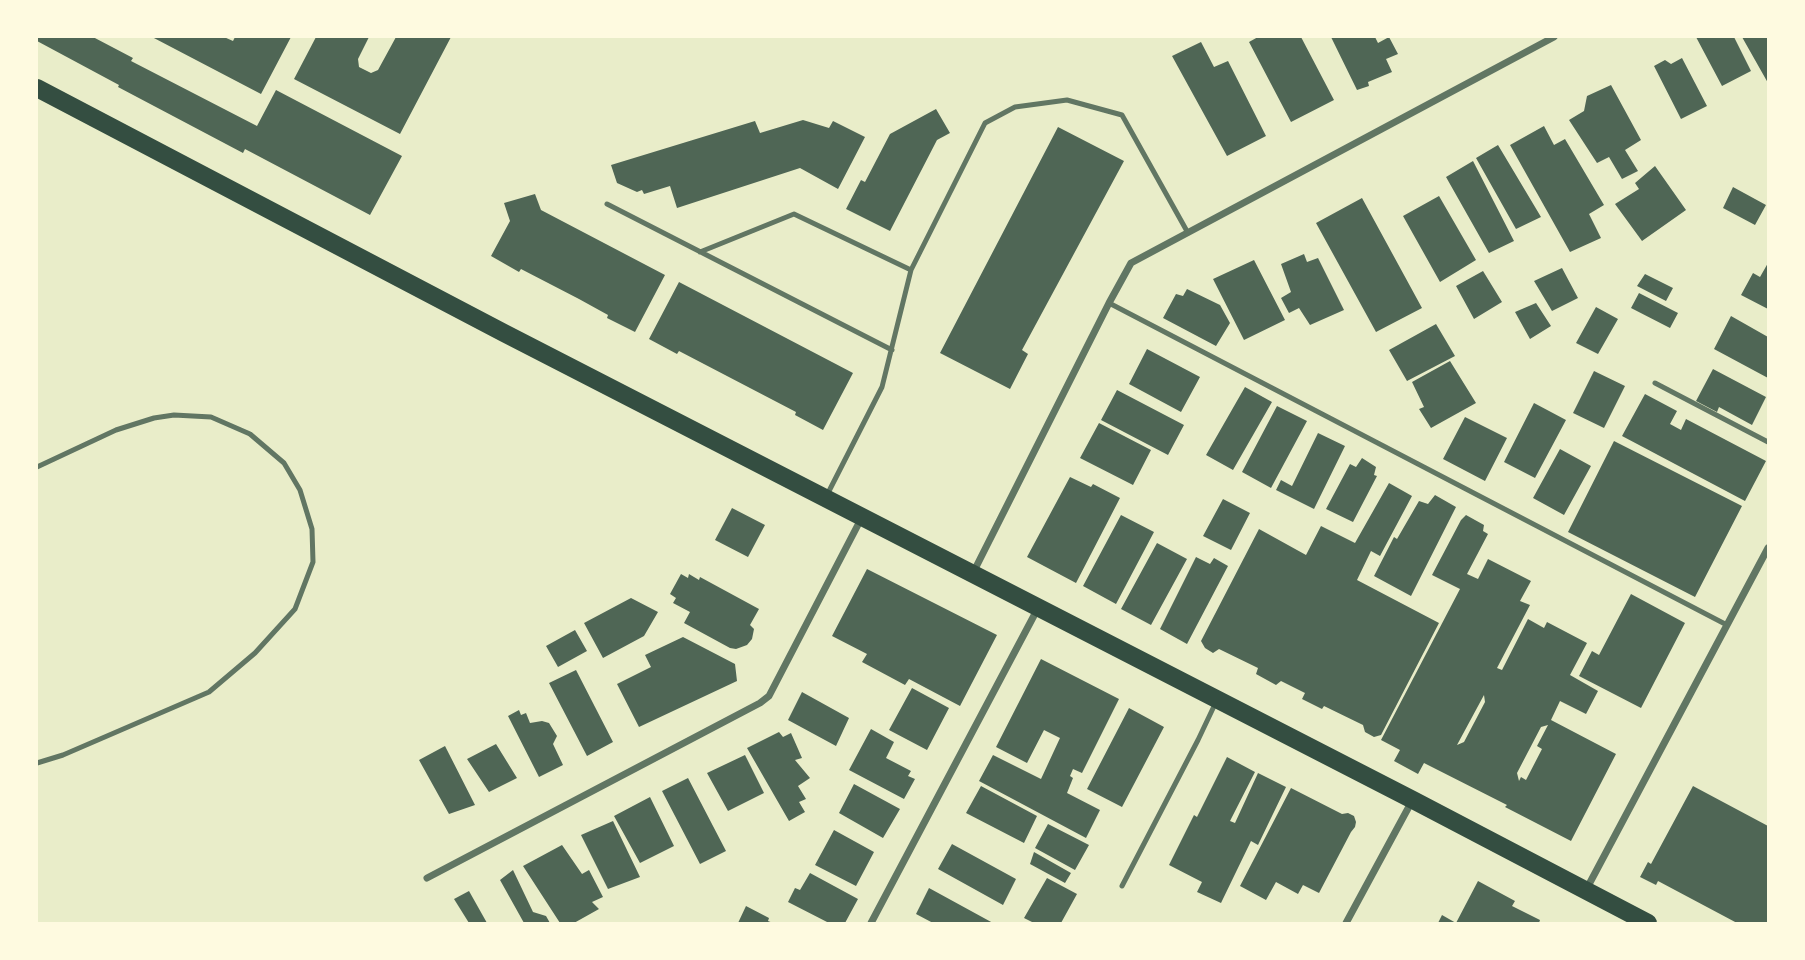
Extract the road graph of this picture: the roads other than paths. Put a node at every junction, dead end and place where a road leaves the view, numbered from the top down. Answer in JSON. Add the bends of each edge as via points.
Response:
{"nodes":[{"id":1,"x":1554,"y":37,"type":"edge"},
{"id":2,"x":37,"y":88,"type":"edge"},
{"id":3,"x":607,"y":204,"type":"dead end"},
{"id":4,"x":1188,"y":233,"type":"junction"},
{"id":5,"x":701,"y":252,"type":"junction"},
{"id":6,"x":911,"y":271,"type":"junction"},
{"id":7,"x":1109,"y":303,"type":"junction"},
{"id":8,"x":892,"y":350,"type":"junction"},
{"id":9,"x":1655,"y":383,"type":"dead end"},
{"id":10,"x":1768,"y":442,"type":"edge"},
{"id":11,"x":37,"y":467,"type":"edge"},
{"id":12,"x":825,"y":498,"type":"junction"},
{"id":13,"x":862,"y":517,"type":"junction"},
{"id":14,"x":1768,"y":548,"type":"edge"},
{"id":15,"x":972,"y":574,"type":"junction"},
{"id":16,"x":1039,"y":608,"type":"junction"},
{"id":17,"x":1727,"y":625,"type":"junction"},
{"id":18,"x":1217,"y":700,"type":"junction"},
{"id":19,"x":37,"y":762,"type":"edge"},
{"id":20,"x":1413,"y":800,"type":"junction"},
{"id":21,"x":428,"y":878,"type":"dead end"},
{"id":22,"x":1122,"y":886,"type":"dead end"},
{"id":23,"x":1586,"y":891,"type":"junction"},
{"id":24,"x":871,"y":923,"type":"edge"},
{"id":25,"x":1346,"y":923,"type":"edge"},
{"id":26,"x":1648,"y":923,"type":"edge"}],
"edges":[{"from":1,"to":4,"type":"street"},
{"from":2,"to":12,"type":"main road"},
{"from":3,"to":5,"type":"lane"},
{"from":4,"to":6,"type":"lane","via":[[1122,115],[1067,100],[1015,107],[985,123]]},
{"from":4,"to":7,"type":"street","via":[[1131,263]]},
{"from":5,"to":6,"type":"lane","via":[[794,214]]},
{"from":5,"to":8,"type":"lane"},
{"from":6,"to":8,"type":"lane"},
{"from":7,"to":15,"type":"street"},
{"from":7,"to":17,"type":"lane"},
{"from":8,"to":12,"type":"lane","via":[[882,387]]},
{"from":9,"to":10,"type":"lane"},
{"from":11,"to":19,"type":"lane","via":[[116,430],[154,418],[211,417],[250,433],[284,463],[300,490],[312,529],[313,562],[295,609],[255,653],[209,692]]},
{"from":12,"to":13,"type":"main road"},
{"from":13,"to":15,"type":"main road"},
{"from":13,"to":21,"type":"street","via":[[769,696]]},
{"from":14,"to":17,"type":"street"},
{"from":15,"to":16,"type":"main road"},
{"from":16,"to":18,"type":"main road"},
{"from":16,"to":24,"type":"street"},
{"from":17,"to":23,"type":"street"},
{"from":18,"to":20,"type":"main road"},
{"from":18,"to":22,"type":"lane"},
{"from":20,"to":23,"type":"main road"},
{"from":20,"to":25,"type":"street"},
{"from":23,"to":26,"type":"main road"}]}
